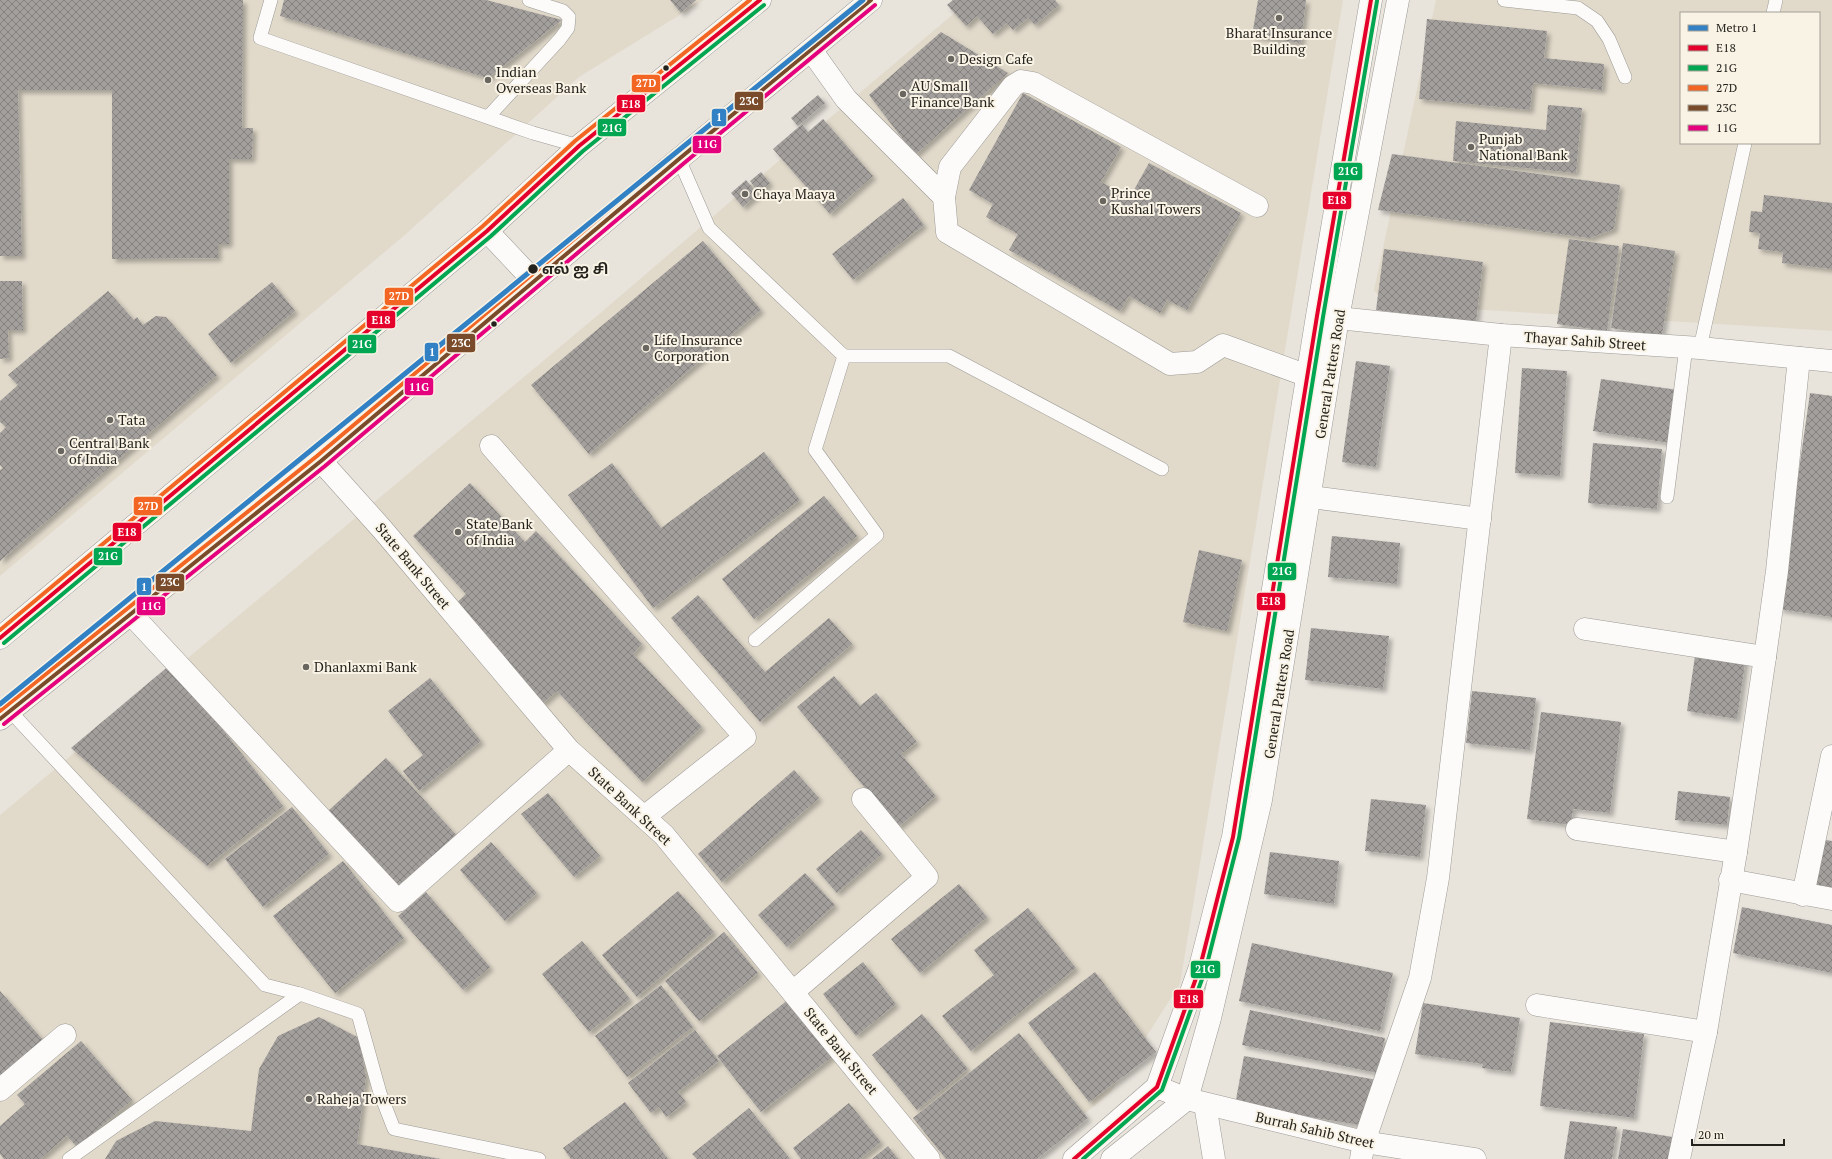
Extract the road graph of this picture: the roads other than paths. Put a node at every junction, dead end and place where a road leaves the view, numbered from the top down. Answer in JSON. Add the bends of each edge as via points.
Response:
{"nodes":[{"id":1,"x":271,"y":0,"type":"edge"},
{"id":2,"x":528,"y":0,"type":"edge"},
{"id":3,"x":760,"y":0,"type":"edge"},
{"id":4,"x":871,"y":0,"type":"edge"},
{"id":5,"x":1371,"y":0,"type":"edge"},
{"id":6,"x":1398,"y":0,"type":"edge"},
{"id":7,"x":1504,"y":0,"type":"edge"},
{"id":8,"x":1776,"y":0,"type":"edge"},
{"id":9,"x":1773,"y":12,"type":"edge"},
{"id":10,"x":811,"y":50,"type":"junction"},
{"id":11,"x":1625,"y":77,"type":"dead end"},
{"id":12,"x":488,"y":117,"type":"junction"},
{"id":13,"x":1745,"y":144,"type":"edge"},
{"id":14,"x":579,"y":146,"type":"junction"},
{"id":15,"x":679,"y":159,"type":"junction"},
{"id":16,"x":944,"y":197,"type":"junction"},
{"id":17,"x":1257,"y":206,"type":"dead end"},
{"id":18,"x":487,"y":231,"type":"junction"},
{"id":19,"x":534,"y":281,"type":"junction"},
{"id":20,"x":1338,"y":318,"type":"junction"},
{"id":21,"x":1501,"y":335,"type":"junction"},
{"id":22,"x":1693,"y":348,"type":"junction"},
{"id":23,"x":844,"y":356,"type":"junction"},
{"id":24,"x":1799,"y":358,"type":"junction"},
{"id":25,"x":1832,"y":361,"type":"edge"},
{"id":26,"x":1308,"y":376,"type":"junction"},
{"id":27,"x":491,"y":446,"type":"dead end"},
{"id":28,"x":321,"y":461,"type":"junction"},
{"id":29,"x":1162,"y":469,"type":"dead end"},
{"id":30,"x":1311,"y":497,"type":"junction"},
{"id":31,"x":1667,"y":497,"type":"dead end"},
{"id":32,"x":1480,"y":519,"type":"junction"},
{"id":33,"x":132,"y":614,"type":"junction"},
{"id":34,"x":1585,"y":629,"type":"dead end"},
{"id":35,"x":0,"y":638,"type":"edge"},
{"id":36,"x":755,"y":640,"type":"dead end"},
{"id":37,"x":1765,"y":657,"type":"junction"},
{"id":38,"x":5,"y":715,"type":"edge"},
{"id":39,"x":569,"y":750,"type":"junction"},
{"id":40,"x":1832,"y":756,"type":"edge"},
{"id":41,"x":863,"y":799,"type":"dead end"},
{"id":42,"x":644,"y":817,"type":"junction"},
{"id":43,"x":1577,"y":828,"type":"dead end"},
{"id":44,"x":1736,"y":852,"type":"junction"},
{"id":45,"x":1730,"y":880,"type":"junction"},
{"id":46,"x":1803,"y":895,"type":"junction"},
{"id":47,"x":1832,"y":899,"type":"edge"},
{"id":48,"x":1210,"y":971,"type":"junction"},
{"id":49,"x":793,"y":992,"type":"junction"},
{"id":50,"x":300,"y":994,"type":"junction"},
{"id":51,"x":1537,"y":1005,"type":"dead end"},
{"id":52,"x":1706,"y":1032,"type":"junction"},
{"id":53,"x":65,"y":1035,"type":"dead end"},
{"id":54,"x":1157,"y":1087,"type":"junction"},
{"id":55,"x":0,"y":1090,"type":"edge"},
{"id":56,"x":1196,"y":1102,"type":"junction"},
{"id":57,"x":1362,"y":1151,"type":"edge"},
{"id":58,"x":69,"y":1159,"type":"edge"},
{"id":59,"x":538,"y":1159,"type":"edge"},
{"id":60,"x":930,"y":1159,"type":"edge"},
{"id":61,"x":1074,"y":1159,"type":"edge"},
{"id":62,"x":1112,"y":1159,"type":"edge"},
{"id":63,"x":1214,"y":1159,"type":"edge"},
{"id":64,"x":1476,"y":1159,"type":"edge"},
{"id":65,"x":1679,"y":1159,"type":"edge"}],
"edges":[{"from":1,"to":12,"type":"lane","via":[[260,38]]},
{"from":2,"to":12,"type":"lane","via":[[563,11],[569,17],[568,28]]},
{"from":3,"to":14,"type":"street"},
{"from":4,"to":10,"type":"street"},
{"from":5,"to":26,"type":"street","name":"General Patters Road"},
{"from":6,"to":20,"type":"street","name":"General Patters Road"},
{"from":7,"to":11,"type":"lane","via":[[1578,8],[1597,21],[1609,39]]},
{"from":8,"to":9,"type":"lane"},
{"from":10,"to":15,"type":"street"},
{"from":10,"to":16,"type":"street","via":[[846,99]]},
{"from":12,"to":14,"type":"lane"},
{"from":13,"to":22,"type":"lane"},
{"from":14,"to":18,"type":"street"},
{"from":15,"to":19,"type":"street"},
{"from":15,"to":23,"type":"lane","via":[[709,228]]},
{"from":16,"to":17,"type":"street","via":[[950,167],[1013,86],[1021,81],[1033,83]]},
{"from":16,"to":26,"type":"street","via":[[947,232],[1170,364],[1197,362],[1222,345]]},
{"from":18,"to":19,"type":"street"},
{"from":18,"to":35,"type":"street"},
{"from":19,"to":28,"type":"street"},
{"from":20,"to":21,"type":"street","name":"Thayar Sahib Street"},
{"from":20,"to":30,"type":"street","name":"General Patters Road"},
{"from":21,"to":22,"type":"street","name":"Thayar Sahib Street"},
{"from":21,"to":32,"type":"street"},
{"from":22,"to":24,"type":"street","name":"Thayar Sahib Street"},
{"from":22,"to":31,"type":"lane"},
{"from":23,"to":29,"type":"lane","via":[[949,356]]},
{"from":23,"to":36,"type":"lane","via":[[815,450],[877,535]]},
{"from":24,"to":25,"type":"street","name":"Thayar Sahib Street"},
{"from":24,"to":37,"type":"street","via":[[1777,571]]},
{"from":26,"to":48,"type":"street","name":"General Patters Road"},
{"from":27,"to":42,"type":"street","via":[[745,737]]},
{"from":28,"to":33,"type":"street"},
{"from":28,"to":39,"type":"street","name":"State Bank Street","via":[[382,529]]},
{"from":30,"to":32,"type":"street"},
{"from":30,"to":48,"type":"street","name":"General Patters Road","via":[[1261,800]]},
{"from":32,"to":57,"type":"street","via":[[1438,878],[1420,978]]},
{"from":33,"to":38,"type":"street"},
{"from":33,"to":39,"type":"street","via":[[398,901]]},
{"from":34,"to":37,"type":"street"},
{"from":37,"to":44,"type":"street"},
{"from":38,"to":50,"type":"lane","via":[[265,985]]},
{"from":39,"to":42,"type":"street","name":"State Bank Street"},
{"from":40,"to":46,"type":"street"},
{"from":41,"to":49,"type":"street","via":[[927,877]]},
{"from":42,"to":49,"type":"street","name":"State Bank Street","via":[[664,835]]},
{"from":43,"to":44,"type":"street"},
{"from":44,"to":45,"type":"street"},
{"from":45,"to":46,"type":"street"},
{"from":45,"to":52,"type":"street"},
{"from":46,"to":47,"type":"street"},
{"from":48,"to":54,"type":"street","name":"General Patters Road"},
{"from":48,"to":56,"type":"street","name":"General Patters Road"},
{"from":49,"to":60,"type":"street","name":"State Bank Street"},
{"from":50,"to":58,"type":"lane"},
{"from":50,"to":59,"type":"lane","via":[[358,1014],[380,1093],[394,1129]]},
{"from":51,"to":52,"type":"street"},
{"from":52,"to":65,"type":"street"},
{"from":53,"to":55,"type":"street"},
{"from":54,"to":56,"type":"street","name":"Burrah Sahib Street"},
{"from":54,"to":61,"type":"street","name":"General Patters Road"},
{"from":56,"to":57,"type":"street","name":"Burrah Sahib Street"},
{"from":56,"to":62,"type":"street"},
{"from":56,"to":63,"type":"street"},
{"from":57,"to":64,"type":"street","name":"Burrah Sahib Street"}]}
